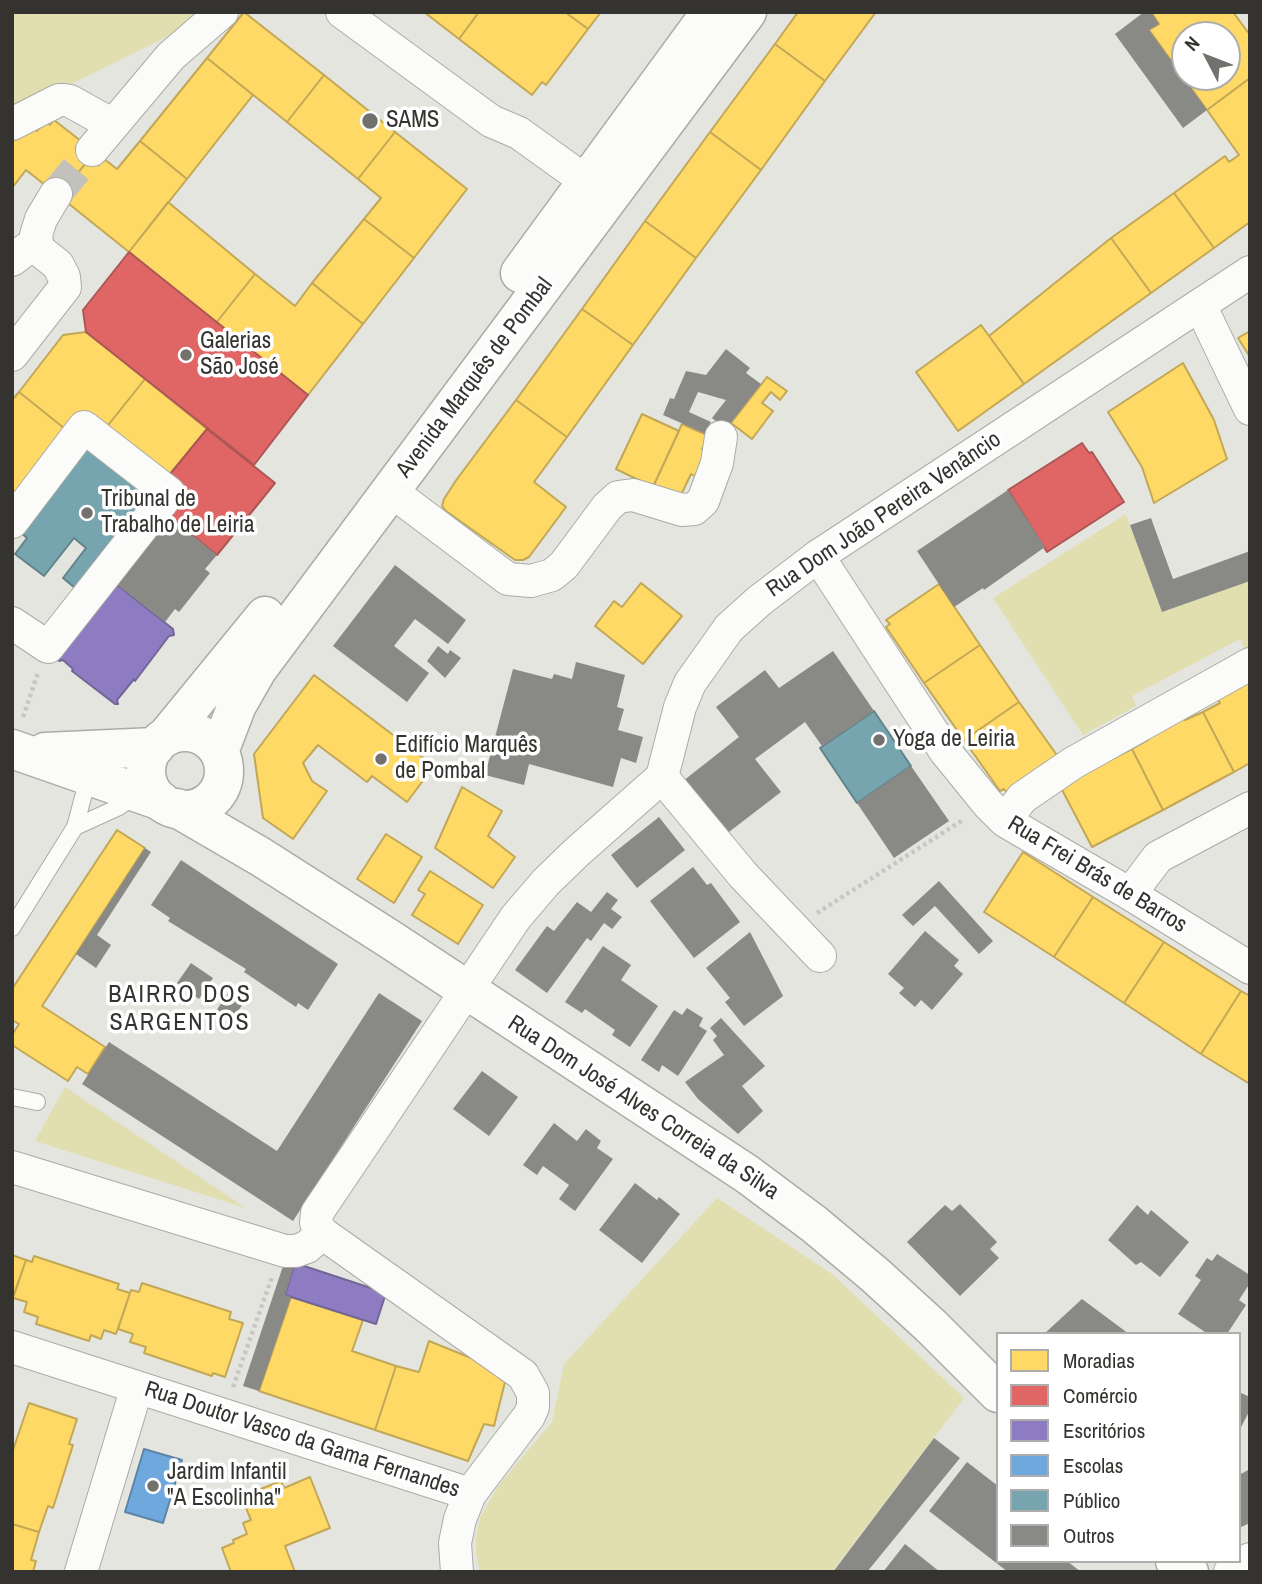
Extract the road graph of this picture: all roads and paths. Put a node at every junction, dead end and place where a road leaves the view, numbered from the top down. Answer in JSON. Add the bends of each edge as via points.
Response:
{"nodes":[{"id":1,"x":222,"y":12,"type":"edge"},
{"id":2,"x":342,"y":12,"type":"edge"},
{"id":3,"x":378,"y":12,"type":"edge"},
{"id":4,"x":711,"y":12,"type":"edge"},
{"id":5,"x":747,"y":12,"type":"edge"},
{"id":6,"x":12,"y":124,"type":"edge"},
{"id":7,"x":113,"y":125,"type":"junction"},
{"id":8,"x":519,"y":132,"type":"junction"},
{"id":9,"x":92,"y":150,"type":"tunnel mouth"},
{"id":10,"x":587,"y":182,"type":"junction"},
{"id":11,"x":56,"y":194,"type":"tunnel mouth"},
{"id":12,"x":25,"y":255,"type":"edge"},
{"id":13,"x":1250,"y":272,"type":"edge"},
{"id":14,"x":1200,"y":305,"type":"junction"},
{"id":15,"x":12,"y":355,"type":"edge"},
{"id":16,"x":1250,"y":409,"type":"edge"},
{"id":17,"x":721,"y":438,"type":"dead end"},
{"id":18,"x":391,"y":491,"type":"junction"},
{"id":19,"x":12,"y":522,"type":"edge"},
{"id":20,"x":12,"y":539,"type":"edge"},
{"id":21,"x":12,"y":547,"type":"edge"},
{"id":22,"x":818,"y":556,"type":"junction"},
{"id":23,"x":12,"y":623,"type":"edge"},
{"id":24,"x":48,"y":647,"type":"junction"},
{"id":25,"x":1250,"y":664,"type":"edge"},
{"id":26,"x":20,"y":741,"type":"edge"},
{"id":27,"x":160,"y":742,"type":"junction"},
{"id":28,"x":116,"y":749,"type":"junction"},
{"id":29,"x":221,"y":766,"type":"junction"},
{"id":30,"x":89,"y":775,"type":"junction"},
{"id":31,"x":662,"y":777,"type":"junction"},
{"id":32,"x":159,"y":801,"type":"junction"},
{"id":33,"x":1250,"y":808,"type":"edge"},
{"id":34,"x":997,"y":813,"type":"junction"},
{"id":35,"x":75,"y":827,"type":"junction"},
{"id":36,"x":261,"y":858,"type":"junction"},
{"id":37,"x":1130,"y":894,"type":"junction"},
{"id":38,"x":12,"y":928,"type":"edge"},
{"id":39,"x":792,"y":928,"type":"junction"},
{"id":40,"x":820,"y":956,"type":"dead end"},
{"id":41,"x":1250,"y":968,"type":"edge"},
{"id":42,"x":466,"y":990,"type":"junction"},
{"id":43,"x":12,"y":1097,"type":"edge"},
{"id":44,"x":37,"y":1102,"type":"dead end"},
{"id":45,"x":12,"y":1167,"type":"edge"},
{"id":46,"x":322,"y":1233,"type":"junction"},
{"id":47,"x":281,"y":1249,"type":"junction"},
{"id":48,"x":12,"y":1347,"type":"edge"},
{"id":49,"x":137,"y":1387,"type":"junction"},
{"id":50,"x":996,"y":1391,"type":"edge"},
{"id":51,"x":223,"y":1415,"type":"junction"},
{"id":52,"x":470,"y":1494,"type":"junction"},
{"id":53,"x":1250,"y":1559,"type":"edge"},
{"id":54,"x":81,"y":1572,"type":"edge"},
{"id":55,"x":457,"y":1572,"type":"edge"},
{"id":56,"x":1230,"y":1572,"type":"edge"}],
"edges":[{"from":1,"to":7,"type":"street","via":[[171,55]]},
{"from":2,"to":8,"type":"street","via":[[491,121]]},
{"from":3,"to":8,"type":"street","via":[[502,105]]},
{"from":4,"to":10,"type":"main road","name":"Avenida Marquês de Pombal"},
{"from":5,"to":18,"type":"main road","name":"Avenida Marquês de Pombal"},
{"from":6,"to":7,"type":"street","via":[[64,100]]},
{"from":7,"to":9,"type":"street"},
{"from":8,"to":10,"type":"street"},
{"from":10,"to":27,"type":"main road","name":"Avenida Marquês de Pombal","via":[[333,529],[236,654]]},
{"from":11,"to":12,"type":"street"},
{"from":12,"to":15,"type":"street","via":[[58,265],[65,287]]},
{"from":13,"to":14,"type":"street","name":"Rua Dom João Pereira Venâncio"},
{"from":14,"to":16,"type":"street"},
{"from":14,"to":22,"type":"street","name":"Rua Dom João Pereira Venâncio"},
{"from":17,"to":18,"type":"street","via":[[703,501],[694,509],[682,510],[633,495],[618,497],[564,565],[552,575],[531,581],[508,579]]},
{"from":18,"to":29,"type":"main road","name":"Avenida Marquês de Pombal","via":[[257,670],[237,705]]},
{"from":19,"to":24,"type":"street","via":[[84,427],[169,493]]},
{"from":20,"to":21,"type":"street","via":[[16,541]]},
{"from":22,"to":31,"type":"street","name":"Rua Dom João Pereira Venâncio","via":[[759,601],[710,653],[680,707]]},
{"from":22,"to":34,"type":"street","name":"Rua Frei Brás de Barros","via":[[945,751]]},
{"from":23,"to":24,"type":"street"},
{"from":24,"to":26,"type":"path"},
{"from":25,"to":34,"type":"street","via":[[1073,763]]},
{"from":26,"to":28,"type":"main road"},
{"from":26,"to":30,"type":"main road","name":"Rua Dom José Alves Correia da Silva"},
{"from":27,"to":28,"type":"main road"},
{"from":27,"to":29,"type":"main road","via":[[177,732],[201,735]]},
{"from":27,"to":32,"type":"main road","via":[[149,757],[148,781]]},
{"from":28,"to":30,"type":"lane"},
{"from":29,"to":32,"type":"main road","via":[[218,791],[210,800],[189,809]]},
{"from":29,"to":36,"type":"main road"},
{"from":30,"to":32,"type":"main road","name":"Rua Dom José Alves Correia da Silva"},
{"from":30,"to":35,"type":"lane"},
{"from":31,"to":39,"type":"street"},
{"from":31,"to":42,"type":"street","via":[[546,882]]},
{"from":32,"to":35,"type":"lane","via":[[119,807]]},
{"from":32,"to":36,"type":"main road","name":"Rua Dom José Alves Correia da Silva"},
{"from":33,"to":37,"type":"street","via":[[1158,857]]},
{"from":34,"to":37,"type":"street","name":"Rua Frei Brás de Barros"},
{"from":34,"to":39,"type":"path"},
{"from":35,"to":38,"type":"lane"},
{"from":36,"to":42,"type":"main road","name":"Rua Dom José Alves Correia da Silva"},
{"from":37,"to":41,"type":"street","name":"Rua Frei Brás de Barros"},
{"from":39,"to":40,"type":"street"},
{"from":42,"to":46,"type":"street","via":[[317,1213]]},
{"from":42,"to":50,"type":"main road","name":"Rua Dom José Alves Correia da Silva","via":[[779,1197],[931,1325]]},
{"from":43,"to":44,"type":"lane"},
{"from":45,"to":47,"type":"street"},
{"from":46,"to":47,"type":"street","via":[[307,1247]]},
{"from":46,"to":52,"type":"street","name":"Rua Doutor Vasco da Gama Fernandes","via":[[523,1375],[529,1384],[534,1400],[528,1416]]},
{"from":47,"to":51,"type":"path"},
{"from":48,"to":49,"type":"street","name":"Rua Doutor Vasco da Gama Fernandes"},
{"from":49,"to":51,"type":"street","name":"Rua Doutor Vasco da Gama Fernandes"},
{"from":49,"to":54,"type":"street"},
{"from":51,"to":52,"type":"street","name":"Rua Doutor Vasco da Gama Fernandes"},
{"from":52,"to":55,"type":"street","via":[[455,1543]]},
{"from":53,"to":56,"type":"street"}]}
